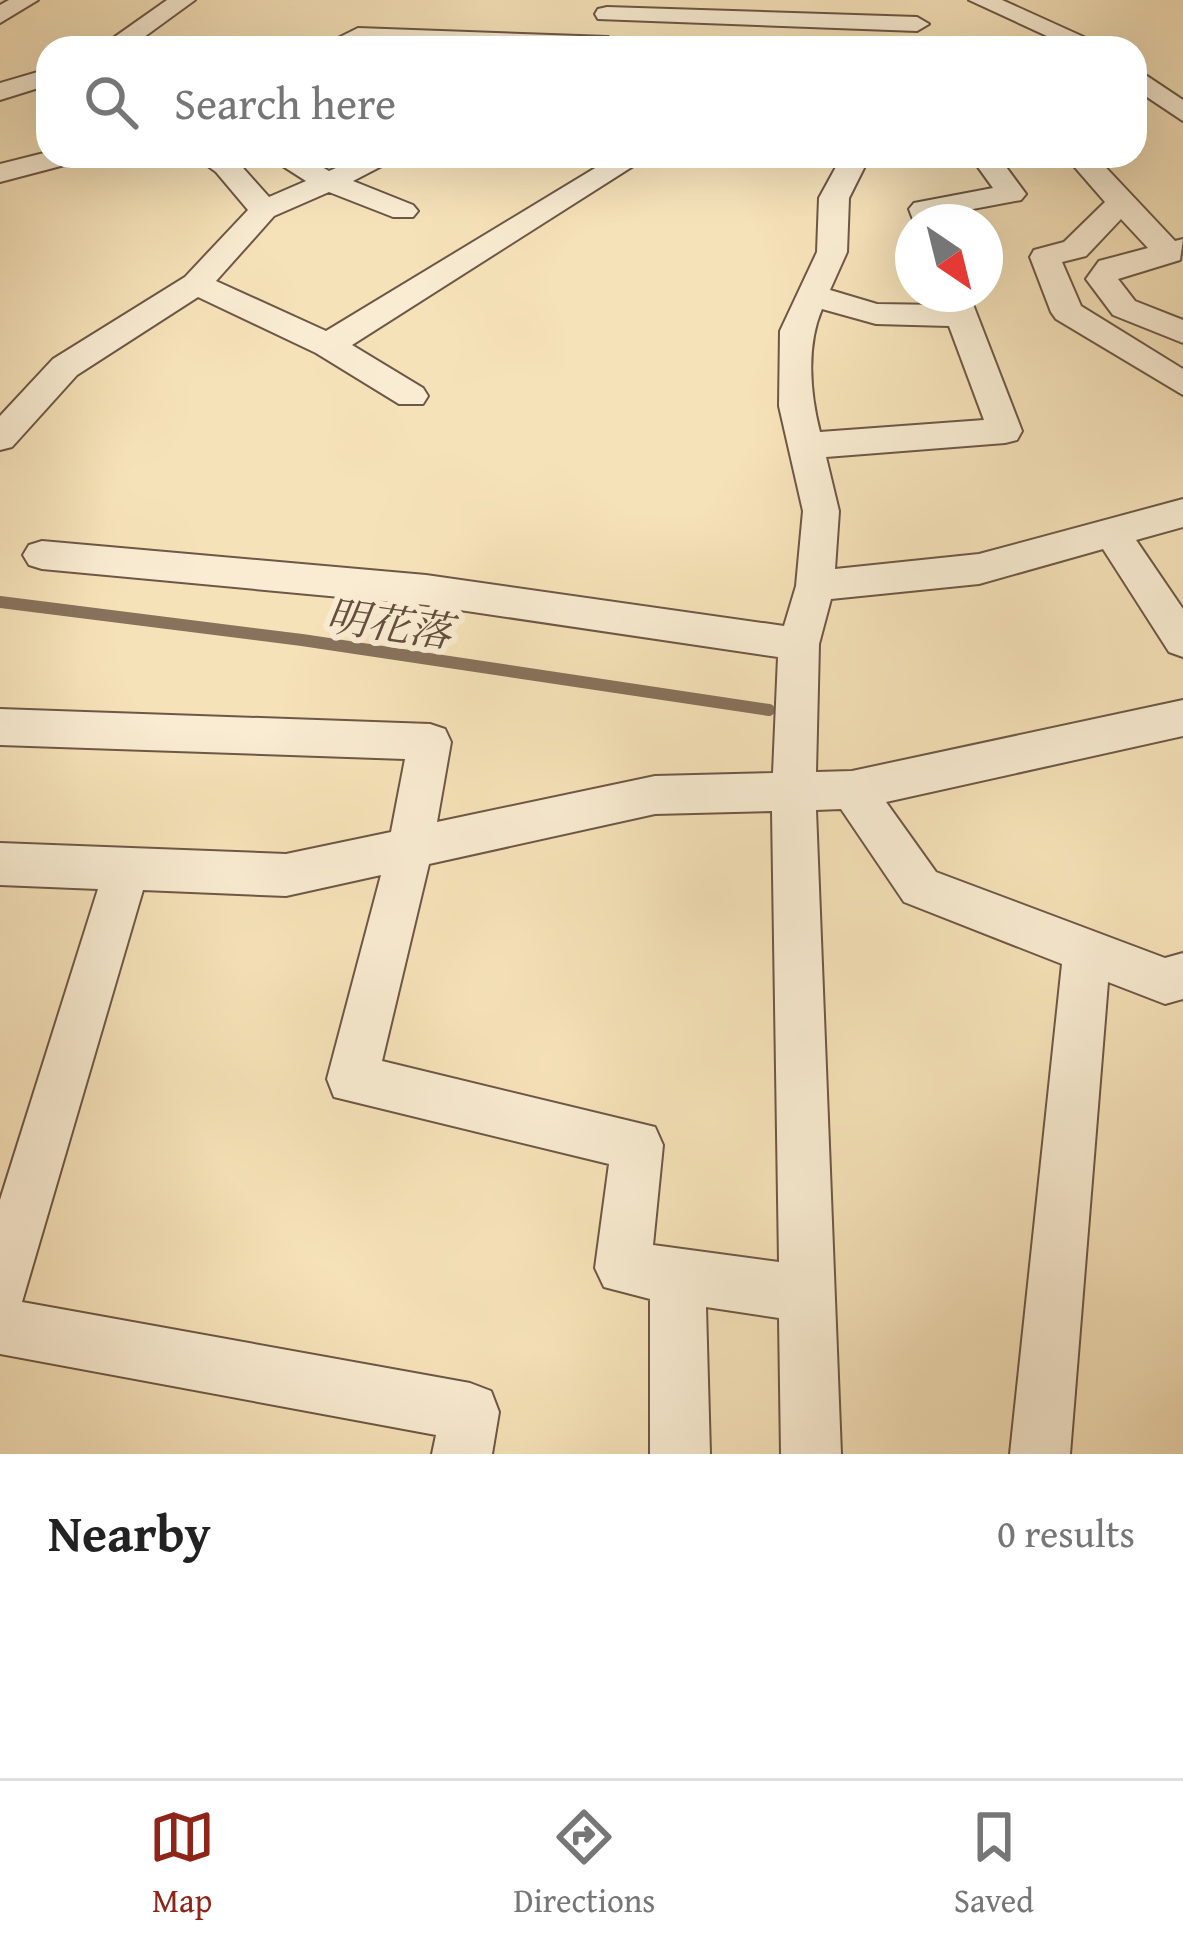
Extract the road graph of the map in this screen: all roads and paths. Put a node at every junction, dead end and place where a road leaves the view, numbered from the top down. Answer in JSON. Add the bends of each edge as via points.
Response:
{"nodes":[{"id":1,"x":26,"y":0,"type":"edge"},
{"id":2,"x":183,"y":0,"type":"edge"},
{"id":3,"x":934,"y":0,"type":"edge"},
{"id":4,"x":981,"y":0,"type":"edge"},
{"id":5,"x":607,"y":7,"type":"edge"},
{"id":6,"x":0,"y":16,"type":"edge"},
{"id":7,"x":130,"y":36,"type":"edge"},
{"id":8,"x":348,"y":36,"type":"edge"},
{"id":9,"x":521,"y":36,"type":"edge"},
{"id":10,"x":912,"y":36,"type":"edge"},
{"id":11,"x":1067,"y":36,"type":"edge"},
{"id":12,"x":36,"y":81,"type":"edge"},
{"id":13,"x":1147,"y":85,"type":"edge"},
{"id":14,"x":0,"y":92,"type":"edge"},
{"id":15,"x":1183,"y":113,"type":"edge"},
{"id":16,"x":36,"y":164,"type":"edge"},
{"id":17,"x":228,"y":168,"type":"edge"},
{"id":18,"x":302,"y":168,"type":"edge"},
{"id":19,"x":359,"y":168,"type":"edge"},
{"id":20,"x":616,"y":168,"type":"edge"},
{"id":21,"x":850,"y":168,"type":"edge"},
{"id":22,"x":993,"y":168,"type":"edge"},
{"id":23,"x":1091,"y":168,"type":"edge"},
{"id":24,"x":0,"y":173,"type":"edge"},
{"id":25,"x":327,"y":182,"type":"junction"},
{"id":26,"x":1124,"y":200,"type":"junction"},
{"id":27,"x":953,"y":204,"type":"edge"},
{"id":28,"x":264,"y":209,"type":"junction"},
{"id":29,"x":403,"y":211,"type":"dead end"},
{"id":30,"x":1176,"y":250,"type":"edge"},
{"id":31,"x":196,"y":284,"type":"junction"},
{"id":32,"x":812,"y":295,"type":"junction"},
{"id":33,"x":895,"y":312,"type":"edge"},
{"id":34,"x":960,"y":312,"type":"edge"},
{"id":35,"x":1183,"y":332,"type":"edge"},
{"id":36,"x":328,"y":345,"type":"junction"},
{"id":37,"x":1183,"y":384,"type":"edge"},
{"id":38,"x":411,"y":396,"type":"dead end"},
{"id":39,"x":0,"y":438,"type":"edge"},
{"id":40,"x":806,"y":446,"type":"junction"},
{"id":41,"x":1183,"y":513,"type":"edge"},
{"id":42,"x":1112,"y":533,"type":"junction"},
{"id":43,"x":42,"y":555,"type":"dead end"},
{"id":44,"x":815,"y":586,"type":"junction"},
{"id":45,"x":1183,"y":641,"type":"edge"},
{"id":46,"x":799,"y":644,"type":"junction"},
{"id":47,"x":1183,"y":718,"type":"edge"},
{"id":48,"x":0,"y":727,"type":"edge"},
{"id":49,"x":852,"y":790,"type":"junction"},
{"id":50,"x":794,"y":792,"type":"junction"},
{"id":51,"x":410,"y":851,"type":"junction"},
{"id":52,"x":0,"y":864,"type":"edge"},
{"id":53,"x":127,"y":868,"type":"junction"},
{"id":54,"x":1087,"y":950,"type":"junction"},
{"id":55,"x":1183,"y":976,"type":"edge"},
{"id":56,"x":677,"y":1276,"type":"junction"},
{"id":57,"x":0,"y":1289,"type":"edge"},
{"id":58,"x":807,"y":1294,"type":"junction"},
{"id":59,"x":0,"y":1326,"type":"edge"},
{"id":60,"x":462,"y":1454,"type":"edge"},
{"id":61,"x":680,"y":1454,"type":"edge"},
{"id":62,"x":811,"y":1454,"type":"edge"},
{"id":63,"x":1040,"y":1454,"type":"edge"}],
"edges":[{"from":1,"to":6,"type":"street"},
{"from":2,"to":7,"type":"street"},
{"from":3,"to":10,"type":"street"},
{"from":4,"to":11,"type":"street"},
{"from":5,"to":10,"type":"street"},
{"from":8,"to":9,"type":"street","via":[[361,27]]},
{"from":12,"to":14,"type":"street"},
{"from":13,"to":15,"type":"street"},
{"from":16,"to":24,"type":"street"},
{"from":17,"to":28,"type":"street"},
{"from":18,"to":25,"type":"street"},
{"from":19,"to":25,"type":"street"},
{"from":20,"to":36,"type":"street"},
{"from":21,"to":32,"type":"street","via":[[834,198],[832,252]]},
{"from":22,"to":27,"type":"street","via":[[1011,194]]},
{"from":23,"to":26,"type":"street"},
{"from":25,"to":28,"type":"street"},
{"from":25,"to":29,"type":"street"},
{"from":26,"to":30,"type":"street"},
{"from":26,"to":37,"type":"street","via":[[1075,249],[1046,257],[1067,312]]},
{"from":28,"to":31,"type":"street"},
{"from":30,"to":35,"type":"street","via":[[1110,268],[1102,279],[1124,308]]},
{"from":31,"to":36,"type":"street"},
{"from":31,"to":39,"type":"street","via":[[65,367]]},
{"from":32,"to":33,"type":"street"},
{"from":32,"to":40,"type":"street","via":[[796,331],[796,406]]},
{"from":34,"to":40,"type":"street","via":[[1005,431]]},
{"from":36,"to":38,"type":"street"},
{"from":40,"to":44,"type":"street","via":[[821,511]]},
{"from":41,"to":42,"type":"street"},
{"from":42,"to":44,"type":"street","via":[[979,569]]},
{"from":42,"to":45,"type":"street"},
{"from":43,"to":46,"type":"street","via":[[426,590]]},
{"from":44,"to":46,"type":"street"},
{"from":46,"to":50,"type":"street"},
{"from":47,"to":49,"type":"street"},
{"from":48,"to":51,"type":"street","via":[[430,742]]},
{"from":49,"to":50,"type":"street"},
{"from":49,"to":54,"type":"street","via":[[920,887]]},
{"from":50,"to":51,"type":"street","via":[[655,795]]},
{"from":50,"to":58,"type":"street"},
{"from":51,"to":53,"type":"street","via":[[286,875]]},
{"from":51,"to":56,"type":"street","via":[[352,1079],[638,1145],[623,1268]]},
{"from":52,"to":53,"type":"street"},
{"from":53,"to":57,"type":"street"},
{"from":54,"to":55,"type":"street","via":[[1165,981]]},
{"from":54,"to":63,"type":"street"},
{"from":56,"to":58,"type":"street"},
{"from":56,"to":61,"type":"street"},
{"from":58,"to":62,"type":"street"},
{"from":59,"to":60,"type":"street","via":[[470,1412]]}]}
